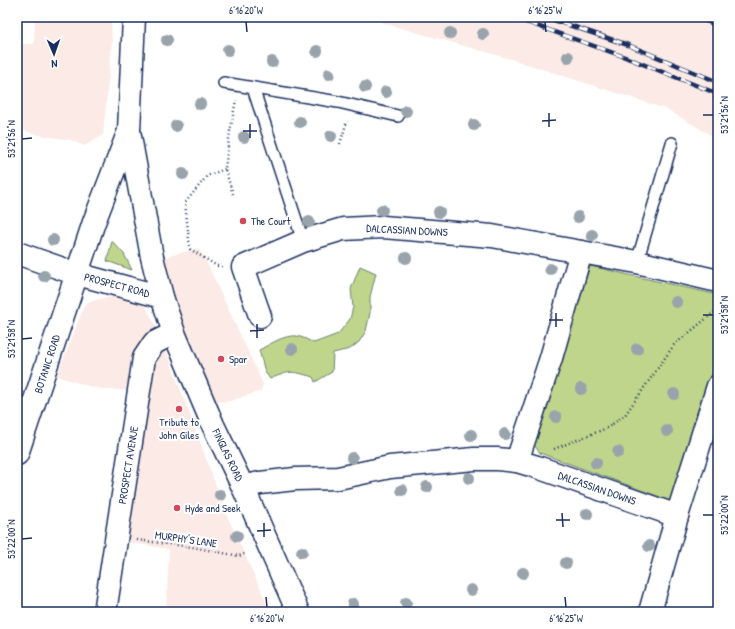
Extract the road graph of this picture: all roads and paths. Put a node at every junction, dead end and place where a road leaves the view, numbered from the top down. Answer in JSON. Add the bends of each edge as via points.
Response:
{"nodes":[{"id":1,"x":134,"y":17,"type":"edge"},
{"id":2,"x":224,"y":83,"type":"dead end"},
{"id":3,"x":238,"y":86,"type":"junction"},
{"id":4,"x":253,"y":88,"type":"junction"},
{"id":5,"x":352,"y":105,"type":"junction"},
{"id":6,"x":398,"y":116,"type":"dead end"},
{"id":7,"x":129,"y":131,"type":"junction"},
{"id":8,"x":672,"y":143,"type":"dead end"},
{"id":9,"x":340,"y":144,"type":"dead end"},
{"id":10,"x":225,"y":169,"type":"junction"},
{"id":11,"x":233,"y":194,"type":"dead end"},
{"id":12,"x":303,"y":241,"type":"junction"},
{"id":13,"x":581,"y":252,"type":"junction"},
{"id":14,"x":17,"y":253,"type":"edge"},
{"id":15,"x":637,"y":262,"type":"junction"},
{"id":16,"x":242,"y":267,"type":"junction"},
{"id":17,"x":77,"y":274,"type":"junction"},
{"id":18,"x":718,"y":281,"type":"edge"},
{"id":19,"x":162,"y":297,"type":"junction"},
{"id":20,"x":718,"y":310,"type":"edge"},
{"id":21,"x":260,"y":316,"type":"dead end"},
{"id":22,"x":174,"y":333,"type":"junction"},
{"id":23,"x":718,"y":386,"type":"edge"},
{"id":24,"x":553,"y":449,"type":"dead end"},
{"id":25,"x":17,"y":454,"type":"edge"},
{"id":26,"x":517,"y":461,"type":"junction"},
{"id":27,"x":243,"y":487,"type":"junction"},
{"id":28,"x":677,"y":516,"type":"junction"},
{"id":29,"x":130,"y":539,"type":"dead end"},
{"id":30,"x":247,"y":553,"type":"dead end"},
{"id":31,"x":106,"y":612,"type":"edge"},
{"id":32,"x":298,"y":612,"type":"edge"},
{"id":33,"x":650,"y":612,"type":"edge"}],
"edges":[{"from":1,"to":7,"type":"street","name":"PROSPECT ROAD"},
{"from":2,"to":3,"type":"lane"},
{"from":3,"to":4,"type":"lane"},
{"from":3,"to":10,"type":"path"},
{"from":4,"to":5,"type":"lane"},
{"from":4,"to":12,"type":"lane"},
{"from":5,"to":6,"type":"lane"},
{"from":5,"to":9,"type":"path"},
{"from":7,"to":17,"type":"street","name":"PROSPECT ROAD"},
{"from":7,"to":19,"type":"street","name":"PROSPECT ROAD","via":[[152,257]]},
{"from":8,"to":15,"type":"lane"},
{"from":10,"to":11,"type":"path"},
{"from":10,"to":16,"type":"path","via":[[208,176],[185,204],[190,249],[217,266]]},
{"from":12,"to":13,"type":"street","name":"DALCASSIAN DOWNS","via":[[343,229],[383,227],[492,236]]},
{"from":12,"to":16,"type":"street","name":"DALCASSIAN DOWNS"},
{"from":13,"to":15,"type":"street","name":"DALCASSIAN DOWNS"},
{"from":13,"to":26,"type":"street","via":[[551,358]]},
{"from":14,"to":17,"type":"street"},
{"from":15,"to":18,"type":"street","name":"DALCASSIAN DOWNS"},
{"from":16,"to":21,"type":"street"},
{"from":17,"to":19,"type":"street","name":"PROSPECT ROAD"},
{"from":17,"to":25,"type":"street","name":"BOTANIC ROAD"},
{"from":19,"to":22,"type":"street","name":"FINGLAS ROAD"},
{"from":20,"to":24,"type":"path","via":[[674,345],[625,415],[607,428]]},
{"from":22,"to":27,"type":"street","name":"FINGLAS ROAD","via":[[213,425]]},
{"from":22,"to":31,"type":"street","name":"PROSPECT AVENUE","via":[[154,343],[144,358]]},
{"from":23,"to":28,"type":"street"},
{"from":26,"to":27,"type":"street","name":"DALCASSIAN DOWNS","via":[[474,459],[390,467],[338,478],[295,479]]},
{"from":26,"to":28,"type":"street","name":"DALCASSIAN DOWNS"},
{"from":27,"to":32,"type":"street","name":"FINGLAS ROAD"},
{"from":28,"to":33,"type":"street"},
{"from":29,"to":30,"type":"path","name":"MURPHY'S LANE","via":[[239,556]]}]}
